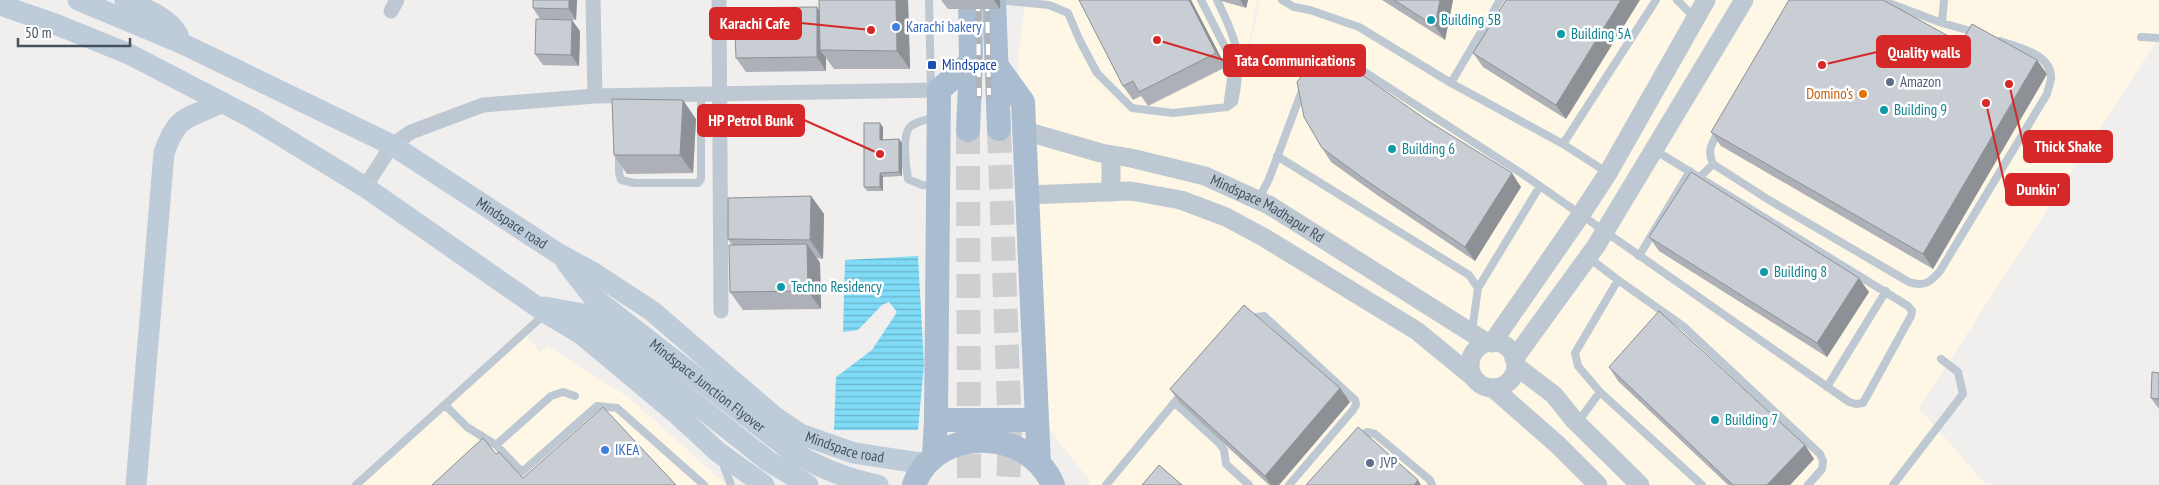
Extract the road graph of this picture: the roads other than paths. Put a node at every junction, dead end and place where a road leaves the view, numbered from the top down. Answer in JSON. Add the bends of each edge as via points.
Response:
{"nodes":[{"id":1,"x":78,"y":0,"type":"edge"},
{"id":2,"x":125,"y":0,"type":"edge"},
{"id":3,"x":593,"y":0,"type":"edge"},
{"id":4,"x":719,"y":0,"type":"edge"},
{"id":5,"x":929,"y":0,"type":"edge"},
{"id":6,"x":970,"y":0,"type":"edge"},
{"id":7,"x":995,"y":0,"type":"edge"},
{"id":8,"x":1201,"y":0,"type":"edge"},
{"id":9,"x":1217,"y":0,"type":"edge"},
{"id":10,"x":1282,"y":0,"type":"edge"},
{"id":11,"x":1500,"y":0,"type":"edge"},
{"id":12,"x":1656,"y":0,"type":"edge"},
{"id":13,"x":1677,"y":0,"type":"edge"},
{"id":14,"x":1706,"y":0,"type":"edge"},
{"id":15,"x":1744,"y":0,"type":"edge"},
{"id":16,"x":1881,"y":0,"type":"edge"},
{"id":17,"x":1944,"y":0,"type":"edge"},
{"id":18,"x":0,"y":5,"type":"edge"},
{"id":19,"x":1696,"y":20,"type":"junction"},
{"id":20,"x":1942,"y":23,"type":"junction"},
{"id":21,"x":2141,"y":37,"type":"dead end"},
{"id":22,"x":2159,"y":38,"type":"edge"},
{"id":23,"x":181,"y":43,"type":"junction"},
{"id":24,"x":971,"y":62,"type":"junction"},
{"id":25,"x":1319,"y":62,"type":"edge"},
{"id":26,"x":997,"y":66,"type":"junction"},
{"id":27,"x":1306,"y":82,"type":"edge"},
{"id":28,"x":1451,"y":83,"type":"junction"},
{"id":29,"x":935,"y":90,"type":"junction"},
{"id":30,"x":701,"y":94,"type":"junction"},
{"id":31,"x":719,"y":94,"type":"junction"},
{"id":32,"x":595,"y":96,"type":"junction"},
{"id":33,"x":222,"y":102,"type":"junction"},
{"id":34,"x":1227,"y":107,"type":"junction"},
{"id":35,"x":939,"y":116,"type":"junction"},
{"id":36,"x":1723,"y":124,"type":"edge"},
{"id":37,"x":999,"y":129,"type":"tunnel mouth"},
{"id":38,"x":968,"y":130,"type":"tunnel mouth"},
{"id":39,"x":1025,"y":131,"type":"junction"},
{"id":40,"x":620,"y":143,"type":"edge"},
{"id":41,"x":1563,"y":144,"type":"junction"},
{"id":42,"x":392,"y":145,"type":"junction"},
{"id":43,"x":1653,"y":148,"type":"junction"},
{"id":44,"x":1111,"y":155,"type":"junction"},
{"id":45,"x":1278,"y":156,"type":"junction"},
{"id":46,"x":1713,"y":164,"type":"junction"},
{"id":47,"x":1176,"y":169,"type":"junction"},
{"id":48,"x":1690,"y":171,"type":"junction"},
{"id":49,"x":1608,"y":173,"type":"junction"},
{"id":50,"x":1700,"y":177,"type":"junction"},
{"id":51,"x":365,"y":186,"type":"junction"},
{"id":52,"x":938,"y":186,"type":"junction"},
{"id":53,"x":1540,"y":186,"type":"junction"},
{"id":54,"x":1111,"y":192,"type":"junction"},
{"id":55,"x":1028,"y":195,"type":"junction"},
{"id":56,"x":1173,"y":199,"type":"junction"},
{"id":57,"x":1258,"y":200,"type":"junction"},
{"id":58,"x":1580,"y":216,"type":"junction"},
{"id":59,"x":1605,"y":232,"type":"junction"},
{"id":60,"x":559,"y":254,"type":"junction"},
{"id":61,"x":1638,"y":256,"type":"junction"},
{"id":62,"x":1588,"y":257,"type":"junction"},
{"id":63,"x":1618,"y":280,"type":"junction"},
{"id":64,"x":1478,"y":288,"type":"junction"},
{"id":65,"x":1886,"y":291,"type":"junction"},
{"id":66,"x":588,"y":305,"type":"junction"},
{"id":67,"x":541,"y":309,"type":"junction"},
{"id":68,"x":721,"y":311,"type":"dead end"},
{"id":69,"x":1240,"y":323,"type":"edge"},
{"id":70,"x":1483,"y":339,"type":"junction"},
{"id":71,"x":1941,"y":359,"type":"dead end"},
{"id":72,"x":1515,"y":362,"type":"junction"},
{"id":73,"x":1473,"y":377,"type":"junction"},
{"id":74,"x":1827,"y":387,"type":"junction"},
{"id":75,"x":1493,"y":388,"type":"junction"},
{"id":76,"x":1186,"y":389,"type":"edge"},
{"id":77,"x":1600,"y":392,"type":"junction"},
{"id":78,"x":575,"y":396,"type":"dead end"},
{"id":79,"x":1174,"y":403,"type":"junction"},
{"id":80,"x":445,"y":405,"type":"junction"},
{"id":81,"x":936,"y":420,"type":"junction"},
{"id":82,"x":1037,"y":420,"type":"junction"},
{"id":83,"x":1577,"y":423,"type":"junction"},
{"id":84,"x":1351,"y":444,"type":"edge"},
{"id":85,"x":496,"y":445,"type":"junction"},
{"id":86,"x":718,"y":452,"type":"junction"},
{"id":87,"x":930,"y":460,"type":"junction"},
{"id":88,"x":1039,"y":464,"type":"junction"},
{"id":89,"x":136,"y":485,"type":"edge"},
{"id":90,"x":356,"y":485,"type":"edge"},
{"id":91,"x":704,"y":485,"type":"edge"},
{"id":92,"x":731,"y":485,"type":"edge"},
{"id":93,"x":764,"y":485,"type":"edge"},
{"id":94,"x":808,"y":485,"type":"edge"},
{"id":95,"x":878,"y":485,"type":"edge"},
{"id":96,"x":914,"y":485,"type":"edge"},
{"id":97,"x":1053,"y":485,"type":"edge"},
{"id":98,"x":1106,"y":485,"type":"edge"},
{"id":99,"x":1249,"y":485,"type":"edge"},
{"id":100,"x":1289,"y":485,"type":"edge"},
{"id":101,"x":1432,"y":485,"type":"edge"},
{"id":102,"x":1598,"y":485,"type":"edge"},
{"id":103,"x":1640,"y":485,"type":"edge"},
{"id":104,"x":1702,"y":485,"type":"edge"},
{"id":105,"x":1808,"y":485,"type":"edge"},
{"id":106,"x":1893,"y":485,"type":"edge"}],
"edges":[{"from":1,"to":23,"type":"main road","name":"Mindspace road"},
{"from":2,"to":23,"type":"main road","via":[[152,12],[174,28]]},
{"from":3,"to":32,"type":"street"},
{"from":4,"to":31,"type":"street"},
{"from":5,"to":29,"type":"lane"},
{"from":6,"to":24,"type":"main road"},
{"from":7,"to":26,"type":"main road"},
{"from":7,"to":34,"type":"lane","via":[[1044,5],[1068,13],[1097,73],[1132,108],[1173,113]]},
{"from":8,"to":34,"type":"lane","via":[[1229,55],[1232,72]]},
{"from":9,"to":34,"type":"lane","via":[[1234,37],[1238,57],[1239,76],[1234,102]]},
{"from":10,"to":28,"type":"lane","via":[[1294,7],[1358,27]]},
{"from":11,"to":28,"type":"lane"},
{"from":12,"to":41,"type":"lane"},
{"from":13,"to":19,"type":"lane"},
{"from":14,"to":19,"type":"street"},
{"from":15,"to":43,"type":"street"},
{"from":16,"to":20,"type":"lane"},
{"from":17,"to":20,"type":"lane"},
{"from":18,"to":33,"type":"main road","via":[[129,54]]},
{"from":19,"to":49,"type":"street"},
{"from":20,"to":46,"type":"lane","via":[[2033,53],[2048,66],[2051,78],[2047,94],[1940,271],[1926,284],[1909,282]]},
{"from":21,"to":22,"type":"lane"},
{"from":23,"to":42,"type":"main road","name":"Mindspace road"},
{"from":24,"to":29,"type":"main road"},
{"from":24,"to":38,"type":"main road"},
{"from":25,"to":53,"type":"lane","via":[[1329,52],[1334,52]]},
{"from":26,"to":37,"type":"main road"},
{"from":26,"to":39,"type":"main road","via":[[1023,102]]},
{"from":27,"to":45,"type":"lane"},
{"from":28,"to":41,"type":"lane"},
{"from":29,"to":31,"type":"street"},
{"from":29,"to":35,"type":"main road"},
{"from":30,"to":31,"type":"street"},
{"from":30,"to":32,"type":"street","via":[[621,100]]},
{"from":30,"to":40,"type":"lane","via":[[701,179],[698,183],[621,180]]},
{"from":31,"to":68,"type":"street"},
{"from":32,"to":42,"type":"street","via":[[483,105],[420,127]]},
{"from":33,"to":51,"type":"main road"},
{"from":33,"to":89,"type":"main road","via":[[184,118],[171,132],[164,153]]},
{"from":35,"to":52,"type":"main road"},
{"from":35,"to":52,"type":"lane","via":[[918,122],[909,128],[905,137],[908,179]]},
{"from":36,"to":46,"type":"lane","via":[[1709,149]]},
{"from":39,"to":44,"type":"street","name":"Mindspace Madhapur Rd"},
{"from":39,"to":55,"type":"main road"},
{"from":41,"to":49,"type":"lane"},
{"from":42,"to":51,"type":"street"},
{"from":42,"to":60,"type":"main road","name":"Mindspace road"},
{"from":43,"to":48,"type":"lane"},
{"from":43,"to":59,"type":"street"},
{"from":44,"to":47,"type":"street","name":"Mindspace Madhapur Rd"},
{"from":44,"to":54,"type":"street"},
{"from":45,"to":57,"type":"lane"},
{"from":45,"to":64,"type":"lane","via":[[1469,275]]},
{"from":46,"to":50,"type":"lane"},
{"from":47,"to":56,"type":"street"},
{"from":47,"to":57,"type":"street","name":"Mindspace Madhapur Rd","via":[[1205,176]]},
{"from":48,"to":50,"type":"lane"},
{"from":48,"to":61,"type":"lane"},
{"from":49,"to":58,"type":"street"},
{"from":50,"to":65,"type":"lane"},
{"from":51,"to":67,"type":"main road"},
{"from":52,"to":81,"type":"main road"},
{"from":53,"to":58,"type":"lane"},
{"from":53,"to":64,"type":"lane"},
{"from":54,"to":55,"type":"street"},
{"from":54,"to":56,"type":"street","via":[[1131,190]]},
{"from":55,"to":82,"type":"main road"},
{"from":56,"to":73,"type":"street","via":[[1226,217],[1265,238],[1417,331]]},
{"from":57,"to":70,"type":"street","name":"Mindspace Madhapur Rd"},
{"from":58,"to":59,"type":"lane"},
{"from":58,"to":70,"type":"street"},
{"from":59,"to":61,"type":"lane"},
{"from":59,"to":62,"type":"street"},
{"from":60,"to":66,"type":"main road","name":"Mindspace Junction Flyover"},
{"from":60,"to":87,"type":"main road","name":"Mindspace road","via":[[652,311],[775,417],[800,434],[854,454]]},
{"from":61,"to":74,"type":"lane"},
{"from":62,"to":63,"type":"lane"},
{"from":62,"to":72,"type":"street"},
{"from":63,"to":77,"type":"lane","via":[[1575,352],[1578,366]]},
{"from":63,"to":105,"type":"lane","via":[[1683,326],[1820,454],[1824,461],[1822,469]]},
{"from":64,"to":70,"type":"lane"},
{"from":65,"to":74,"type":"lane"},
{"from":65,"to":74,"type":"lane","via":[[1908,306],[1911,316],[1863,402],[1849,402]]},
{"from":66,"to":67,"type":"main road","name":"Mindspace Junction Flyover"},
{"from":66,"to":94,"type":"main road","name":"Mindspace Junction Flyover","via":[[768,461]]},
{"from":66,"to":95,"type":"main road","name":"Mindspace Junction Flyover","via":[[794,453],[840,475]]},
{"from":67,"to":80,"type":"lane"},
{"from":67,"to":86,"type":"main road","via":[[581,334],[678,414]]},
{"from":69,"to":100,"type":"lane","via":[[1257,315],[1264,316],[1355,400],[1353,410]]},
{"from":70,"to":72,"type":"street","via":[[1500,343],[1512,352]]},
{"from":70,"to":73,"type":"street","via":[[1471,356]]},
{"from":71,"to":106,"type":"lane","via":[[1958,372],[1963,394]]},
{"from":72,"to":75,"type":"street","via":[[1509,382]]},
{"from":72,"to":83,"type":"street","via":[[1554,395]]},
{"from":73,"to":75,"type":"street","via":[[1482,385]]},
{"from":75,"to":102,"type":"street"},
{"from":76,"to":79,"type":"lane"},
{"from":77,"to":83,"type":"lane"},
{"from":77,"to":104,"type":"lane"},
{"from":78,"to":85,"type":"lane","via":[[563,392],[551,396]]},
{"from":79,"to":98,"type":"lane"},
{"from":79,"to":99,"type":"lane","via":[[1219,443],[1224,450],[1226,464]]},
{"from":80,"to":85,"type":"lane","via":[[467,427]]},
{"from":80,"to":90,"type":"lane"},
{"from":81,"to":82,"type":"main road"},
{"from":81,"to":87,"type":"main road"},
{"from":82,"to":88,"type":"main road"},
{"from":83,"to":103,"type":"street"},
{"from":84,"to":101,"type":"lane","via":[[1360,434],[1375,434]]},
{"from":85,"to":91,"type":"lane","via":[[522,472],[597,406],[607,406],[616,408]]},
{"from":86,"to":92,"type":"lane"},
{"from":86,"to":93,"type":"main road"},
{"from":87,"to":88,"type":"main road","via":[[969,442],[988,440],[1007,444]]},
{"from":87,"to":96,"type":"main road","via":[[918,474]]},
{"from":88,"to":97,"type":"main road"}]}
